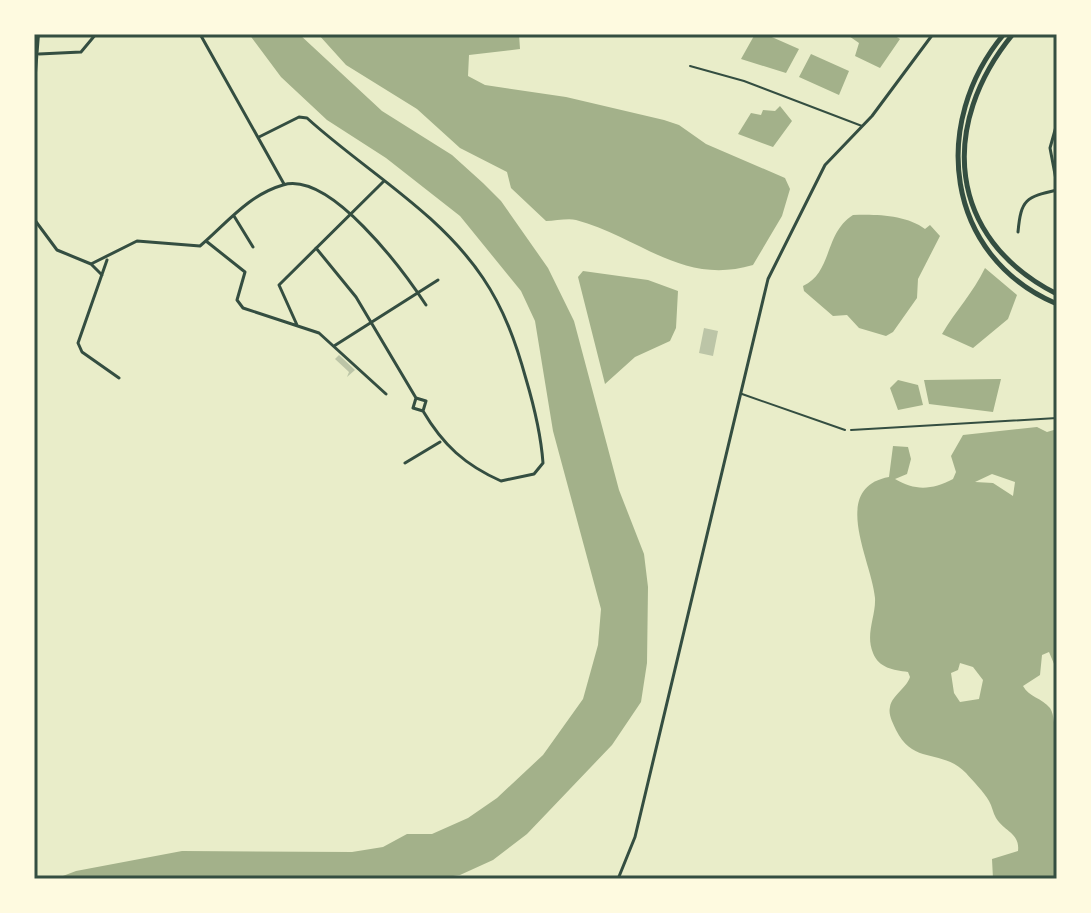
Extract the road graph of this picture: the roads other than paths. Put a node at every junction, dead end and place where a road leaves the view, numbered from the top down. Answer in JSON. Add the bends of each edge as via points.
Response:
{"nodes":[{"id":1,"x":38,"y":34,"type":"edge"},
{"id":2,"x":96,"y":34,"type":"edge"},
{"id":3,"x":200,"y":34,"type":"edge"},
{"id":4,"x":933,"y":34,"type":"edge"},
{"id":5,"x":1004,"y":34,"type":"edge"},
{"id":6,"x":1013,"y":34,"type":"edge"},
{"id":7,"x":36,"y":48,"type":"edge"},
{"id":8,"x":39,"y":54,"type":"junction"},
{"id":9,"x":690,"y":66,"type":"dead end"},
{"id":10,"x":34,"y":85,"type":"edge"},
{"id":11,"x":1056,"y":126,"type":"edge"},
{"id":12,"x":863,"y":127,"type":"junction"},
{"id":13,"x":259,"y":137,"type":"junction"},
{"id":14,"x":383,"y":182,"type":"junction"},
{"id":15,"x":284,"y":184,"type":"junction"},
{"id":16,"x":1057,"y":187,"type":"edge"},
{"id":17,"x":233,"y":215,"type":"junction"},
{"id":18,"x":349,"y":215,"type":"junction"},
{"id":19,"x":34,"y":219,"type":"edge"},
{"id":20,"x":1018,"y":232,"type":"dead end"},
{"id":21,"x":206,"y":241,"type":"junction"},
{"id":22,"x":253,"y":247,"type":"dead end"},
{"id":23,"x":316,"y":248,"type":"junction"},
{"id":24,"x":107,"y":258,"type":"junction"},
{"id":25,"x":91,"y":264,"type":"junction"},
{"id":26,"x":102,"y":275,"type":"junction"},
{"id":27,"x":438,"y":280,"type":"dead end"},
{"id":28,"x":418,"y":294,"type":"junction"},
{"id":29,"x":1057,"y":294,"type":"edge"},
{"id":30,"x":1057,"y":304,"type":"edge"},
{"id":31,"x":426,"y":305,"type":"dead end"},
{"id":32,"x":372,"y":323,"type":"junction"},
{"id":33,"x":297,"y":325,"type":"junction"},
{"id":34,"x":334,"y":346,"type":"junction"},
{"id":35,"x":119,"y":378,"type":"dead end"},
{"id":36,"x":741,"y":393,"type":"junction"},
{"id":37,"x":386,"y":394,"type":"dead end"},
{"id":38,"x":416,"y":398,"type":"junction"},
{"id":39,"x":423,"y":411,"type":"junction"},
{"id":40,"x":845,"y":430,"type":"road end"},
{"id":41,"x":441,"y":441,"type":"junction"},
{"id":42,"x":405,"y":463,"type":"dead end"},
{"id":43,"x":618,"y":879,"type":"edge"}],
"edges":[{"from":1,"to":7,"type":"main road"},
{"from":2,"to":8,"type":"street","via":[[81,52]]},
{"from":3,"to":13,"type":"street"},
{"from":4,"to":12,"type":"street"},
{"from":5,"to":30,"type":"main road","via":[[965,98],[957,145],[959,179],[974,223],[996,258],[1017,279]]},
{"from":6,"to":29,"type":"main road","via":[[971,101],[965,174],[976,212],[1000,251]]},
{"from":7,"to":8,"type":"main road"},
{"from":8,"to":10,"type":"main road"},
{"from":9,"to":12,"type":"lane"},
{"from":11,"to":16,"type":"street","via":[[1050,148]]},
{"from":12,"to":36,"type":"street","via":[[825,165],[768,279]]},
{"from":13,"to":14,"type":"street","via":[[307,118]]},
{"from":13,"to":15,"type":"street"},
{"from":14,"to":18,"type":"street"},
{"from":14,"to":41,"type":"street","via":[[454,243],[483,277],[505,316],[528,384],[543,463],[534,474],[501,481]]},
{"from":15,"to":17,"type":"street"},
{"from":15,"to":18,"type":"street","via":[[316,187]]},
{"from":16,"to":20,"type":"street","via":[[1025,201]]},
{"from":17,"to":21,"type":"street"},
{"from":17,"to":22,"type":"street"},
{"from":18,"to":23,"type":"street"},
{"from":18,"to":28,"type":"street"},
{"from":19,"to":25,"type":"street","via":[[57,250]]},
{"from":21,"to":24,"type":"street","via":[[196,247],[130,242]]},
{"from":21,"to":33,"type":"street","via":[[245,272],[237,300],[243,308]]},
{"from":23,"to":32,"type":"street"},
{"from":23,"to":33,"type":"street","via":[[279,285]]},
{"from":24,"to":25,"type":"street"},
{"from":24,"to":26,"type":"street"},
{"from":25,"to":26,"type":"street"},
{"from":26,"to":35,"type":"street","via":[[79,348]]},
{"from":27,"to":28,"type":"street"},
{"from":28,"to":31,"type":"street"},
{"from":28,"to":32,"type":"street"},
{"from":32,"to":34,"type":"street"},
{"from":32,"to":38,"type":"street"},
{"from":33,"to":34,"type":"street"},
{"from":34,"to":37,"type":"street"},
{"from":36,"to":40,"type":"lane"},
{"from":36,"to":43,"type":"street","via":[[635,837]]},
{"from":38,"to":39,"type":"street","via":[[413,408]]},
{"from":38,"to":39,"type":"street","via":[[426,401]]},
{"from":39,"to":41,"type":"street"},
{"from":41,"to":42,"type":"street"}]}
